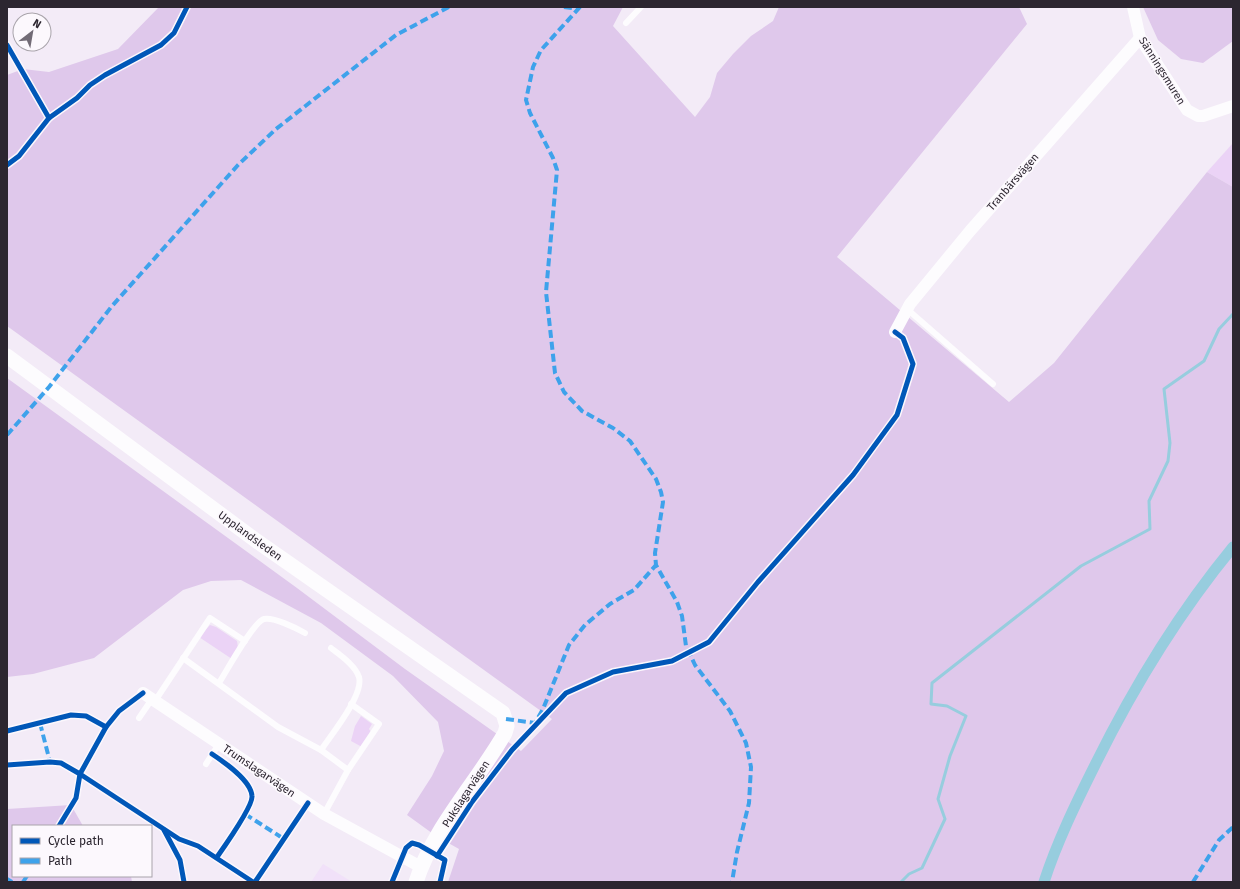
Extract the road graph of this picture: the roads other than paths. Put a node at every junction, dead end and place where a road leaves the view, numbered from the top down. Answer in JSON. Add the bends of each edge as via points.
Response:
{"nodes":[{"id":1,"x":641,"y":7,"type":"edge"},
{"id":2,"x":1133,"y":7,"type":"edge"},
{"id":3,"x":626,"y":23,"type":"dead end"},
{"id":4,"x":1140,"y":38,"type":"junction"},
{"id":5,"x":1233,"y":106,"type":"edge"},
{"id":6,"x":907,"y":309,"type":"junction"},
{"id":7,"x":895,"y":332,"type":"dead end"},
{"id":8,"x":7,"y":356,"type":"edge"},
{"id":9,"x":993,"y":384,"type":"dead end"},
{"id":10,"x":305,"y":634,"type":"dead end"},
{"id":11,"x":245,"y":641,"type":"junction"},
{"id":12,"x":331,"y":648,"type":"dead end"},
{"id":13,"x":183,"y":658,"type":"junction"},
{"id":14,"x":220,"y":683,"type":"junction"},
{"id":15,"x":150,"y":698,"type":"junction"},
{"id":16,"x":351,"y":704,"type":"junction"},
{"id":17,"x":498,"y":708,"type":"joint"},
{"id":18,"x":139,"y":718,"type":"dead end"},
{"id":19,"x":219,"y":744,"type":"junction"},
{"id":20,"x":321,"y":750,"type":"junction"},
{"id":21,"x":206,"y":764,"type":"dead end"},
{"id":22,"x":348,"y":770,"type":"junction"},
{"id":23,"x":324,"y":814,"type":"junction"},
{"id":24,"x":421,"y":867,"type":"junction"},
{"id":25,"x":416,"y":882,"type":"edge"}],
"edges":[{"from":1,"to":3,"type":"lane"},
{"from":2,"to":4,"type":"street","name":"Sänningsmuren"},
{"from":4,"to":5,"type":"street","name":"Sänningsmuren","via":[[1183,105],[1192,114],[1203,116]]},
{"from":4,"to":6,"type":"street","name":"Tranbärsvägen","via":[[970,231]]},
{"from":6,"to":7,"type":"street","name":"Tranbärsvägen"},
{"from":6,"to":9,"type":"lane"},
{"from":8,"to":17,"type":"street","name":"Upplandsleden","via":[[258,542]]},
{"from":10,"to":11,"type":"lane","via":[[284,623],[264,619]]},
{"from":11,"to":13,"type":"lane","via":[[210,618]]},
{"from":11,"to":14,"type":"lane"},
{"from":12,"to":16,"type":"lane","via":[[344,658],[359,677],[358,691]]},
{"from":13,"to":14,"type":"lane"},
{"from":13,"to":15,"type":"lane"},
{"from":14,"to":20,"type":"lane","via":[[278,727]]},
{"from":15,"to":18,"type":"lane"},
{"from":15,"to":19,"type":"street","name":"Trumslagarvägen"},
{"from":16,"to":20,"type":"lane"},
{"from":16,"to":22,"type":"lane","via":[[379,724]]},
{"from":17,"to":24,"type":"street","name":"Pukslagarvägen","via":[[506,719],[505,733],[438,836]]},
{"from":19,"to":21,"type":"lane"},
{"from":19,"to":23,"type":"street","name":"Trumslagarvägen"},
{"from":20,"to":22,"type":"lane"},
{"from":22,"to":23,"type":"lane"},
{"from":23,"to":24,"type":"street","name":"Trumslagarvägen"},
{"from":24,"to":25,"type":"street","name":"Pukslagarvägen"}]}
